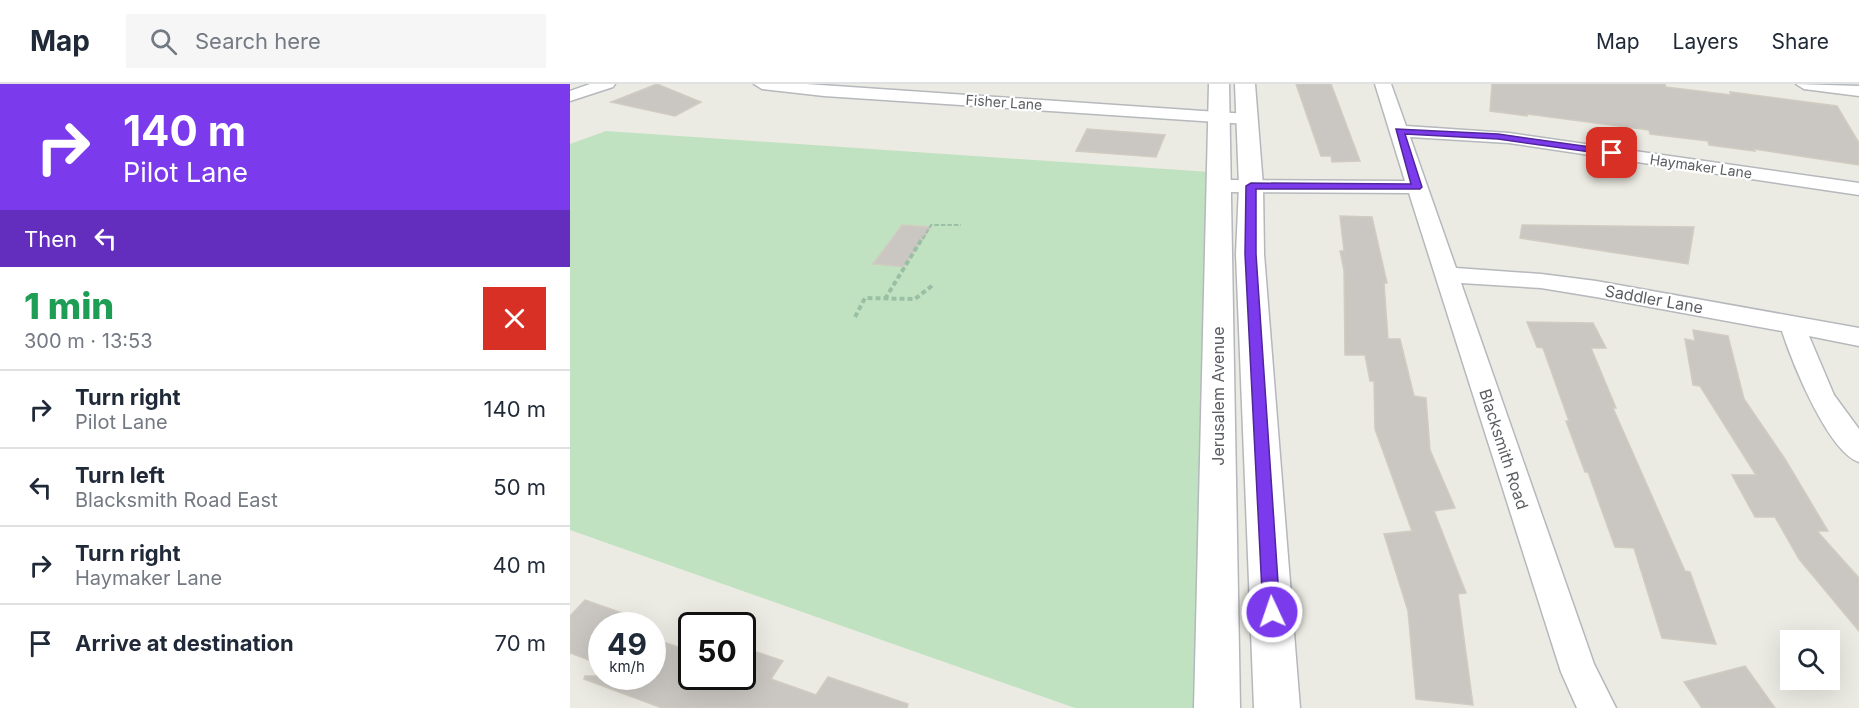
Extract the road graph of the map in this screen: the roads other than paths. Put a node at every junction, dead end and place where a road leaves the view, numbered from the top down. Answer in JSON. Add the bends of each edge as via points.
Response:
{"nodes":[{"id":1,"x":606,"y":84,"type":"edge"},
{"id":2,"x":762,"y":84,"type":"edge"},
{"id":3,"x":993,"y":84,"type":"edge"},
{"id":4,"x":1219,"y":84,"type":"edge"},
{"id":5,"x":1245,"y":84,"type":"edge"},
{"id":6,"x":1383,"y":84,"type":"edge"},
{"id":7,"x":1804,"y":84,"type":"edge"},
{"id":8,"x":1859,"y":91,"type":"edge"},
{"id":9,"x":570,"y":96,"type":"edge"},
{"id":10,"x":981,"y":100,"type":"junction"},
{"id":11,"x":1219,"y":117,"type":"junction"},
{"id":12,"x":1247,"y":119,"type":"junction"},
{"id":13,"x":1399,"y":131,"type":"junction"},
{"id":14,"x":1235,"y":186,"type":"junction"},
{"id":15,"x":1417,"y":187,"type":"junction"},
{"id":16,"x":1859,"y":189,"type":"edge"},
{"id":17,"x":1446,"y":275,"type":"junction"},
{"id":18,"x":1792,"y":324,"type":"junction"},
{"id":19,"x":1859,"y":337,"type":"edge"},
{"id":20,"x":1859,"y":451,"type":"edge"},
{"id":21,"x":1217,"y":708,"type":"edge"},
{"id":22,"x":1277,"y":708,"type":"edge"},
{"id":23,"x":1597,"y":708,"type":"edge"}],
"edges":[{"from":1,"to":9,"type":"street"},
{"from":2,"to":10,"type":"street","name":"Fisher Lane"},
{"from":3,"to":10,"type":"street"},
{"from":4,"to":11,"type":"main road","name":"Jerusalem Avenue"},
{"from":5,"to":12,"type":"main road","name":"Jerusalem Avenue"},
{"from":6,"to":13,"type":"street","name":"Blacksmith Road"},
{"from":7,"to":8,"type":"street"},
{"from":10,"to":11,"type":"street","name":"Fisher Lane"},
{"from":11,"to":12,"type":"street","name":"Fisher Lane"},
{"from":11,"to":14,"type":"main road","name":"Jerusalem Avenue"},
{"from":12,"to":14,"type":"main road","name":"Jerusalem Avenue"},
{"from":13,"to":15,"type":"street","name":"Blacksmith Road"},
{"from":13,"to":16,"type":"street","name":"Haymaker Lane","via":[[1516,138]]},
{"from":14,"to":15,"type":"street"},
{"from":14,"to":21,"type":"main road","name":"Jerusalem Avenue"},
{"from":14,"to":22,"type":"main road","name":"Jerusalem Avenue","via":[[1250,254]]},
{"from":15,"to":17,"type":"street","name":"Blacksmith Road"},
{"from":17,"to":18,"type":"street","name":"Saddler Lane","via":[[1574,285]]},
{"from":17,"to":23,"type":"street","name":"Blacksmith Road","via":[[1579,672]]},
{"from":18,"to":19,"type":"street","name":"Saddler Lane"},
{"from":18,"to":20,"type":"street","via":[[1822,399]]}]}
